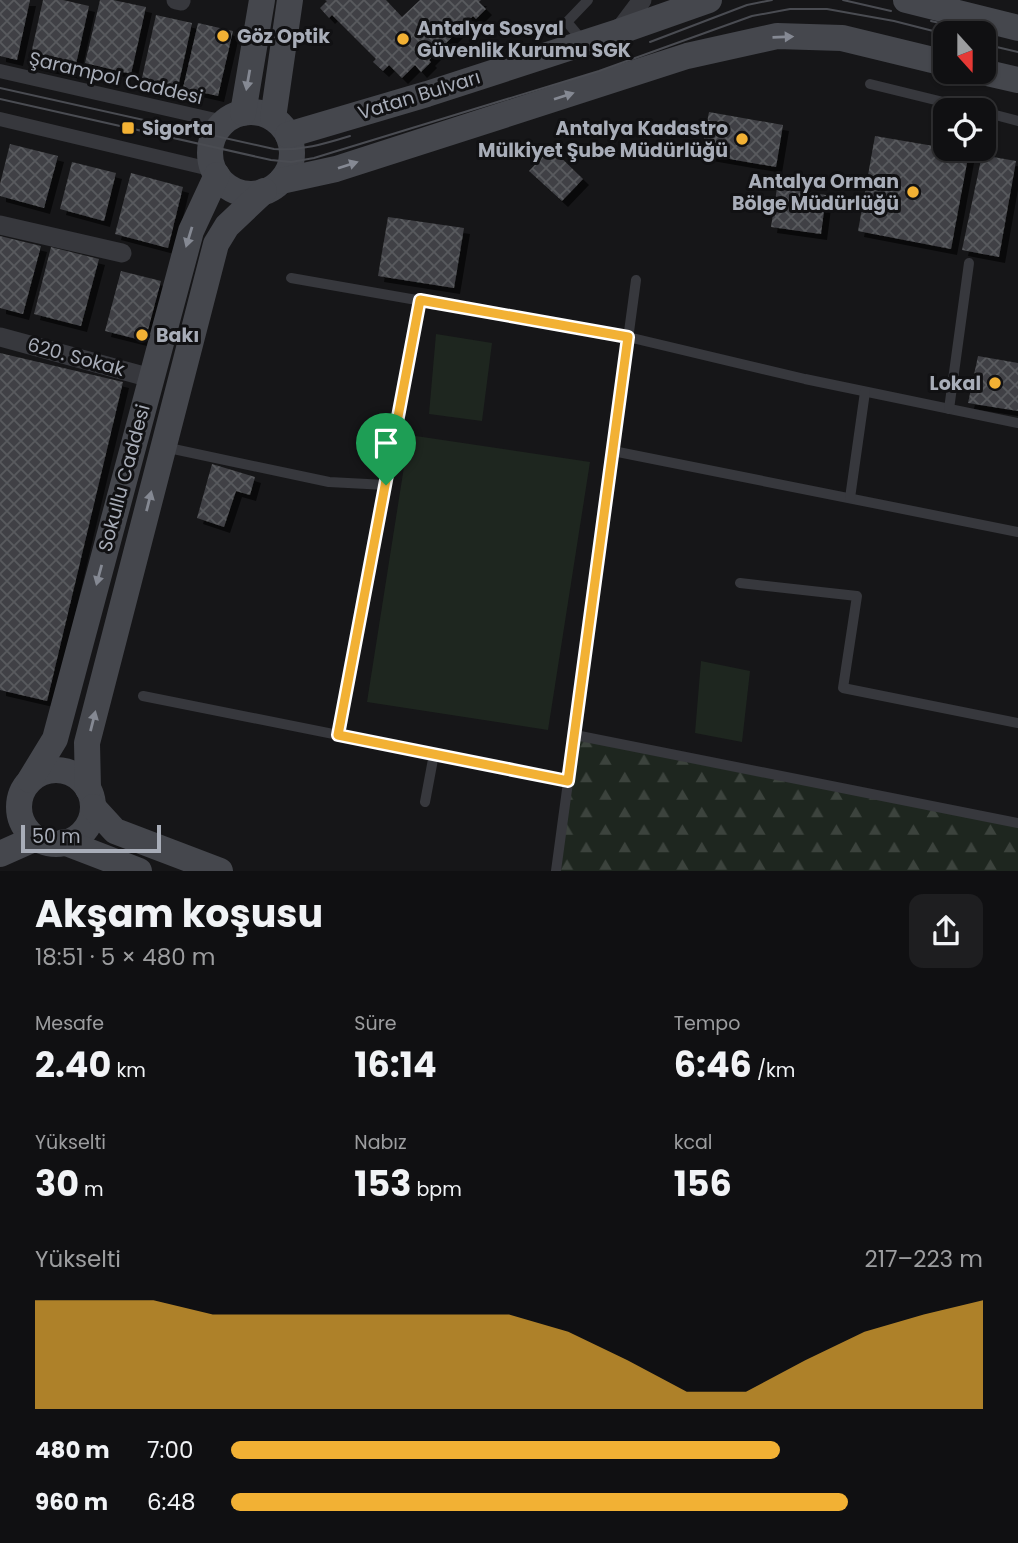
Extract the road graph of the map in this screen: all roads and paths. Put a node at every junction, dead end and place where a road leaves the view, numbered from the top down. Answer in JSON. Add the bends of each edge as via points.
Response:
{"nodes":[{"id":1,"x":262,"y":0,"type":"edge"},
{"id":2,"x":289,"y":0,"type":"edge"},
{"id":3,"x":588,"y":0,"type":"edge"},
{"id":4,"x":642,"y":0,"type":"edge"},
{"id":5,"x":709,"y":0,"type":"edge"},
{"id":6,"x":906,"y":0,"type":"edge"},
{"id":7,"x":1018,"y":28,"type":"edge"},
{"id":8,"x":618,"y":32,"type":"junction"},
{"id":9,"x":584,"y":43,"type":"junction"},
{"id":10,"x":933,"y":60,"type":"edge"},
{"id":11,"x":0,"y":71,"type":"edge"},
{"id":12,"x":996,"y":75,"type":"edge"},
{"id":13,"x":1018,"y":80,"type":"edge"},
{"id":14,"x":870,"y":84,"type":"dead end"},
{"id":15,"x":933,"y":99,"type":"edge"},
{"id":16,"x":996,"y":115,"type":"edge"},
{"id":17,"x":234,"y":117,"type":"junction"},
{"id":18,"x":0,"y":119,"type":"edge"},
{"id":19,"x":1018,"y":121,"type":"edge"},
{"id":20,"x":281,"y":127,"type":"junction"},
{"id":21,"x":215,"y":172,"type":"junction"},
{"id":22,"x":273,"y":186,"type":"junction"},
{"id":23,"x":0,"y":225,"type":"edge"},
{"id":24,"x":122,"y":253,"type":"dead end"},
{"id":25,"x":969,"y":263,"type":"dead end"},
{"id":26,"x":291,"y":278,"type":"dead end"},
{"id":27,"x":636,"y":280,"type":"dead end"},
{"id":28,"x":420,"y":300,"type":"junction"},
{"id":29,"x":0,"y":337,"type":"edge"},
{"id":30,"x":628,"y":337,"type":"junction"},
{"id":31,"x":151,"y":378,"type":"junction"},
{"id":32,"x":866,"y":392,"type":"junction"},
{"id":33,"x":949,"y":409,"type":"junction"},
{"id":34,"x":1018,"y":423,"type":"edge"},
{"id":35,"x":163,"y":447,"type":"junction"},
{"id":36,"x":612,"y":452,"type":"junction"},
{"id":37,"x":386,"y":485,"type":"junction"},
{"id":38,"x":850,"y":498,"type":"junction"},
{"id":39,"x":1018,"y":532,"type":"edge"},
{"id":40,"x":740,"y":583,"type":"dead end"},
{"id":41,"x":143,"y":696,"type":"dead end"},
{"id":42,"x":1018,"y":723,"type":"edge"},
{"id":43,"x":575,"y":734,"type":"junction"},
{"id":44,"x":338,"y":735,"type":"junction"},
{"id":45,"x":435,"y":754,"type":"junction"},
{"id":46,"x":568,"y":781,"type":"junction"},
{"id":47,"x":27,"y":784,"type":"junction"},
{"id":48,"x":90,"y":798,"type":"junction"},
{"id":49,"x":425,"y":802,"type":"dead end"},
{"id":50,"x":0,"y":818,"type":"edge"},
{"id":51,"x":1018,"y":823,"type":"edge"},
{"id":52,"x":36,"y":838,"type":"junction"},
{"id":53,"x":64,"y":842,"type":"junction"},
{"id":54,"x":0,"y":854,"type":"edge"},
{"id":55,"x":139,"y":871,"type":"edge"},
{"id":56,"x":220,"y":871,"type":"edge"},
{"id":57,"x":556,"y":871,"type":"edge"}],
"edges":[{"from":1,"to":17,"type":"main road","one_way":true},
{"from":2,"to":20,"type":"main road"},
{"from":3,"to":9,"type":"lane","via":[[567,22]]},
{"from":4,"to":8,"type":"street"},
{"from":5,"to":8,"type":"main road","name":"Vatan Bulvarı"},
{"from":6,"to":7,"type":"main road"},
{"from":8,"to":9,"type":"main road","name":"Vatan Bulvarı"},
{"from":9,"to":20,"type":"main road","name":"Vatan Bulvarı","via":[[427,94]]},
{"from":22,"to":10,"type":"main road","one_way":true,"via":[[687,56],[777,36],[842,38]]},
{"from":11,"to":17,"type":"street","name":"Şarampol Caddesi"},
{"from":12,"to":13,"type":"main road"},
{"from":14,"to":15,"type":"lane"},
{"from":16,"to":19,"type":"lane"},
{"from":17,"to":20,"type":"main road","via":[[263,114]]},
{"from":17,"to":21,"type":"main road","via":[[214,135]]},
{"from":18,"to":21,"type":"street"},
{"from":20,"to":22,"type":"main road","via":[[292,150],[291,162]]},
{"from":21,"to":22,"type":"main road","via":[[238,191],[251,193]]},
{"from":21,"to":31,"type":"main road","name":"Sokullu Caddesi","one_way":true,"via":[[191,231]]},
{"from":22,"to":35,"type":"main road","name":"Sokullu Caddesi","via":[[227,226],[216,244]]},
{"from":23,"to":24,"type":"street"},
{"from":25,"to":33,"type":"lane"},
{"from":26,"to":28,"type":"lane"},
{"from":27,"to":30,"type":"lane"},
{"from":28,"to":30,"type":"lane"},
{"from":28,"to":37,"type":"lane"},
{"from":29,"to":31,"type":"street","name":"620. Sokak"},
{"from":30,"to":32,"type":"lane"},
{"from":30,"to":36,"type":"lane"},
{"from":31,"to":47,"type":"main road","name":"Sokullu Caddesi","one_way":true,"via":[[55,739]]},
{"from":32,"to":33,"type":"lane"},
{"from":32,"to":38,"type":"lane"},
{"from":33,"to":34,"type":"lane"},
{"from":35,"to":37,"type":"lane","via":[[329,482]]},
{"from":48,"to":35,"type":"main road","name":"Sokullu Caddesi","one_way":true,"via":[[87,743]]},
{"from":36,"to":38,"type":"lane"},
{"from":36,"to":43,"type":"lane"},
{"from":37,"to":44,"type":"lane"},
{"from":38,"to":39,"type":"lane"},
{"from":40,"to":42,"type":"lane","via":[[858,596],[843,688]]},
{"from":41,"to":44,"type":"lane"},
{"from":43,"to":46,"type":"lane"},
{"from":43,"to":51,"type":"lane"},
{"from":44,"to":45,"type":"lane"},
{"from":45,"to":46,"type":"lane"},
{"from":45,"to":49,"type":"lane"},
{"from":46,"to":57,"type":"lane"},
{"from":47,"to":48,"type":"main road","via":[[47,771],[66,771],[82,781]]},
{"from":47,"to":50,"type":"main road","name":"Sokullu Caddesi"},
{"from":47,"to":52,"type":"main road","via":[[19,816]]},
{"from":48,"to":53,"type":"main road","via":[[91,817],[81,833]]},
{"from":48,"to":56,"type":"main road","via":[[115,831]]},
{"from":52,"to":53,"type":"main road"},
{"from":52,"to":54,"type":"main road"},
{"from":53,"to":55,"type":"main road"}]}
